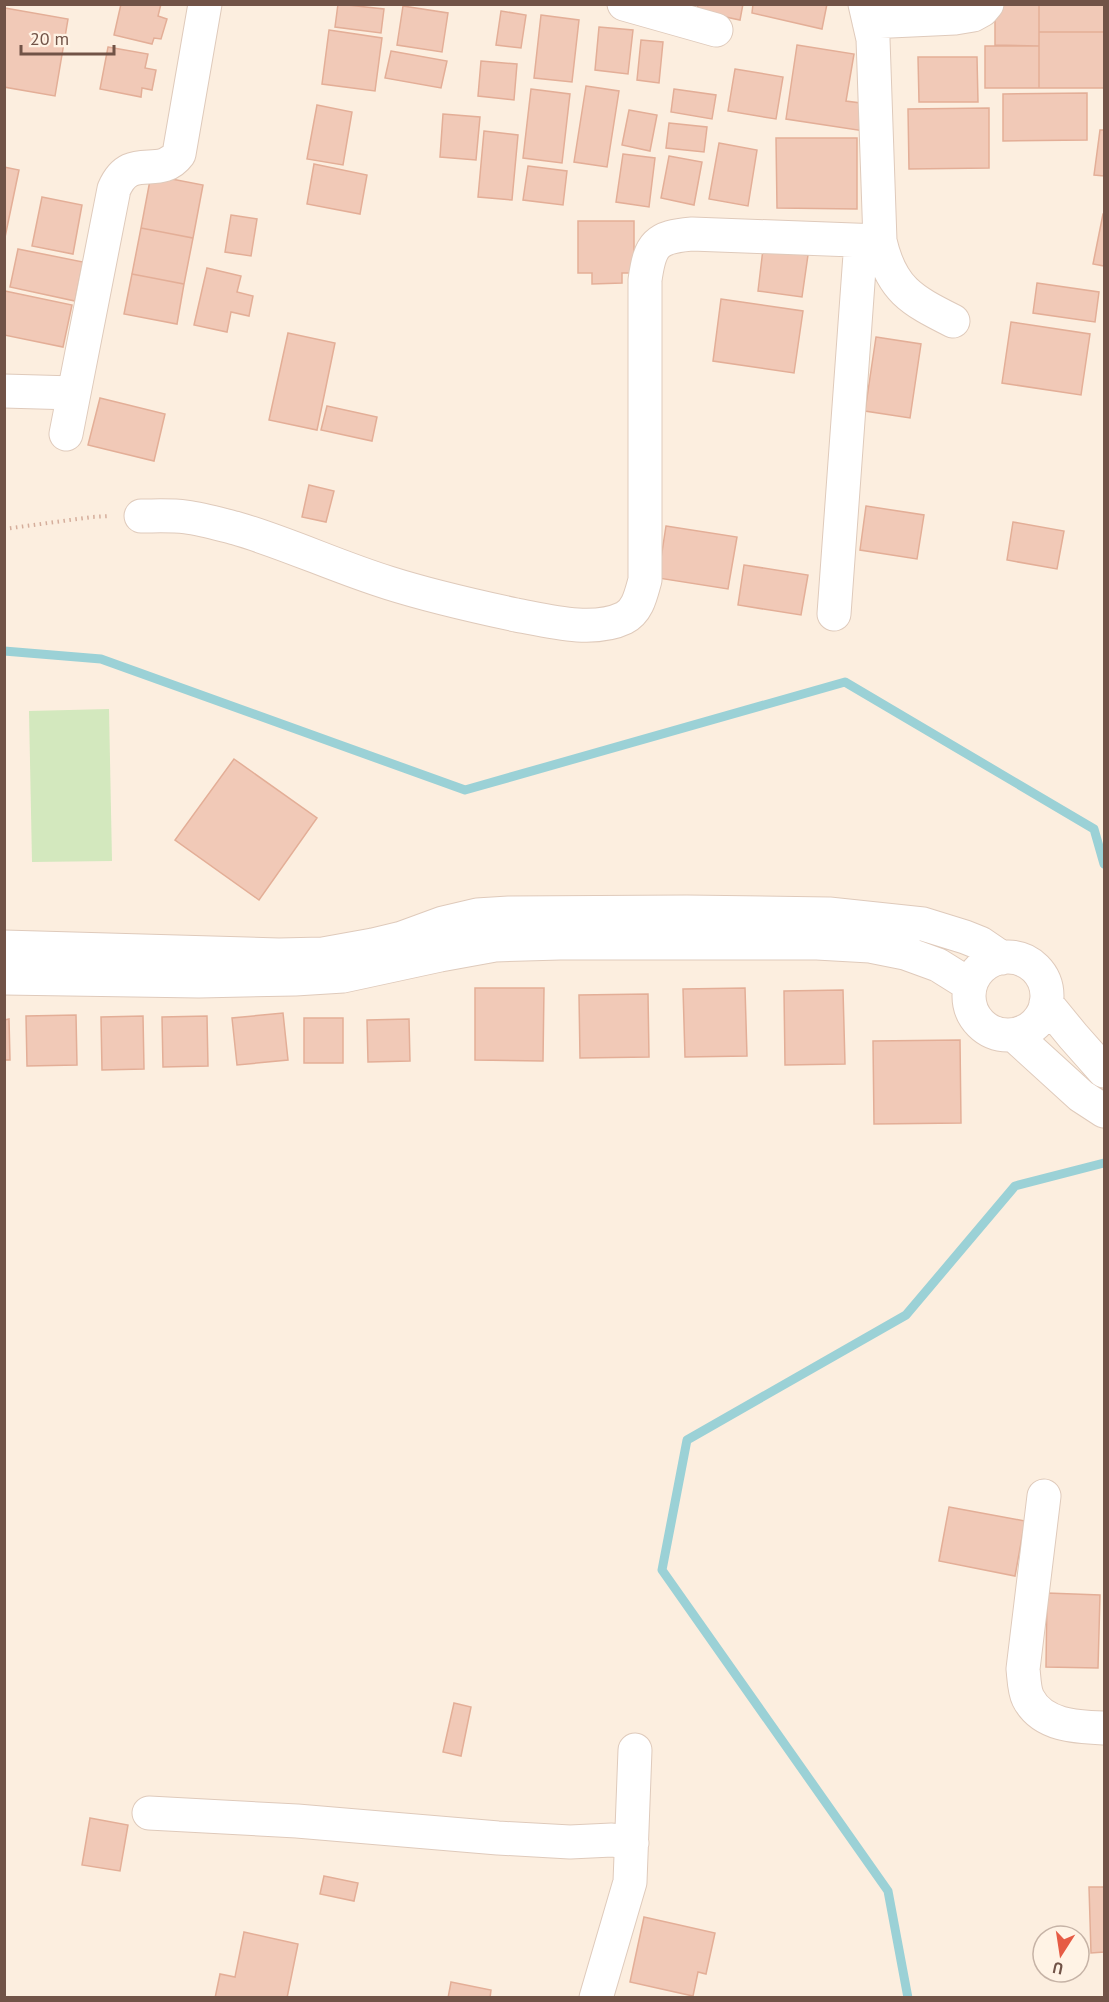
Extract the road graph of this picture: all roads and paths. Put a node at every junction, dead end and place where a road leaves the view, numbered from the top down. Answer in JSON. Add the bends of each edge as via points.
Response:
{"nodes":[{"id":1,"x":205,"y":4,"type":"edge"},
{"id":2,"x":624,"y":4,"type":"edge"},
{"id":3,"x":987,"y":4,"type":"edge"},
{"id":4,"x":867,"y":13,"type":"edge"},
{"id":5,"x":716,"y":30,"type":"dead end"},
{"id":6,"x":870,"y":241,"type":"junction"},
{"id":7,"x":953,"y":321,"type":"dead end"},
{"id":8,"x":4,"y":390,"type":"edge"},
{"id":9,"x":74,"y":393,"type":"junction"},
{"id":10,"x":66,"y":434,"type":"dead end"},
{"id":11,"x":141,"y":516,"type":"joint"},
{"id":12,"x":4,"y":529,"type":"edge"},
{"id":13,"x":834,"y":614,"type":"dead end"},
{"id":14,"x":4,"y":947,"type":"edge"},
{"id":15,"x":1002,"y":958,"type":"junction"},
{"id":16,"x":199,"y":966,"type":"junction"},
{"id":17,"x":4,"y":978,"type":"edge"},
{"id":18,"x":970,"y":985,"type":"junction"},
{"id":19,"x":1046,"y":1003,"type":"junction"},
{"id":20,"x":1014,"y":1035,"type":"junction"},
{"id":21,"x":1104,"y":1071,"type":"edge"},
{"id":22,"x":1104,"y":1111,"type":"edge"},
{"id":23,"x":1044,"y":1496,"type":"dead end"},
{"id":24,"x":1104,"y":1728,"type":"edge"},
{"id":25,"x":635,"y":1750,"type":"dead end"},
{"id":26,"x":149,"y":1813,"type":"dead end"},
{"id":27,"x":632,"y":1843,"type":"junction"},
{"id":28,"x":596,"y":1998,"type":"edge"}],
"edges":[{"from":1,"to":9,"type":"street","via":[[179,154],[166,165],[124,172],[114,189]]},
{"from":2,"to":5,"type":"street"},
{"from":3,"to":4,"type":"street","via":[[973,15],[955,18]]},
{"from":4,"to":6,"type":"street","via":[[873,39]]},
{"from":6,"to":7,"type":"street","via":[[903,291]]},
{"from":6,"to":11,"type":"street","via":[[692,234],[671,236],[651,251],[645,280],[645,580],[639,601],[631,614],[622,619],[580,625],[555,623],[389,583],[233,528],[185,517]]},
{"from":6,"to":13,"type":"street"},
{"from":8,"to":9,"type":"street"},
{"from":9,"to":10,"type":"street"},
{"from":11,"to":12,"type":"path","via":[[92,517]]},
{"from":14,"to":16,"type":"street"},
{"from":15,"to":16,"type":"street","via":[[965,937],[923,924],[829,914],[510,913],[477,915],[392,941],[323,954]]},
{"from":15,"to":18,"type":"street","via":[[979,970]]},
{"from":15,"to":19,"type":"street","via":[[1015,958],[1036,969],[1043,979]]},
{"from":16,"to":17,"type":"street"},
{"from":16,"to":18,"type":"street","via":[[295,979],[343,976],[495,945],[817,943],[870,946],[905,953],[938,965]]},
{"from":18,"to":20,"type":"street","via":[[971,1008],[977,1020],[987,1029]]},
{"from":19,"to":20,"type":"street","via":[[1035,1024]]},
{"from":19,"to":21,"type":"street"},
{"from":20,"to":22,"type":"street","via":[[1081,1096]]},
{"from":23,"to":24,"type":"street","via":[[1023,1669],[1027,1697],[1042,1714],[1059,1723]]},
{"from":25,"to":27,"type":"street"},
{"from":26,"to":27,"type":"street","via":[[498,1838]]},
{"from":27,"to":28,"type":"street","via":[[630,1882]]}]}
